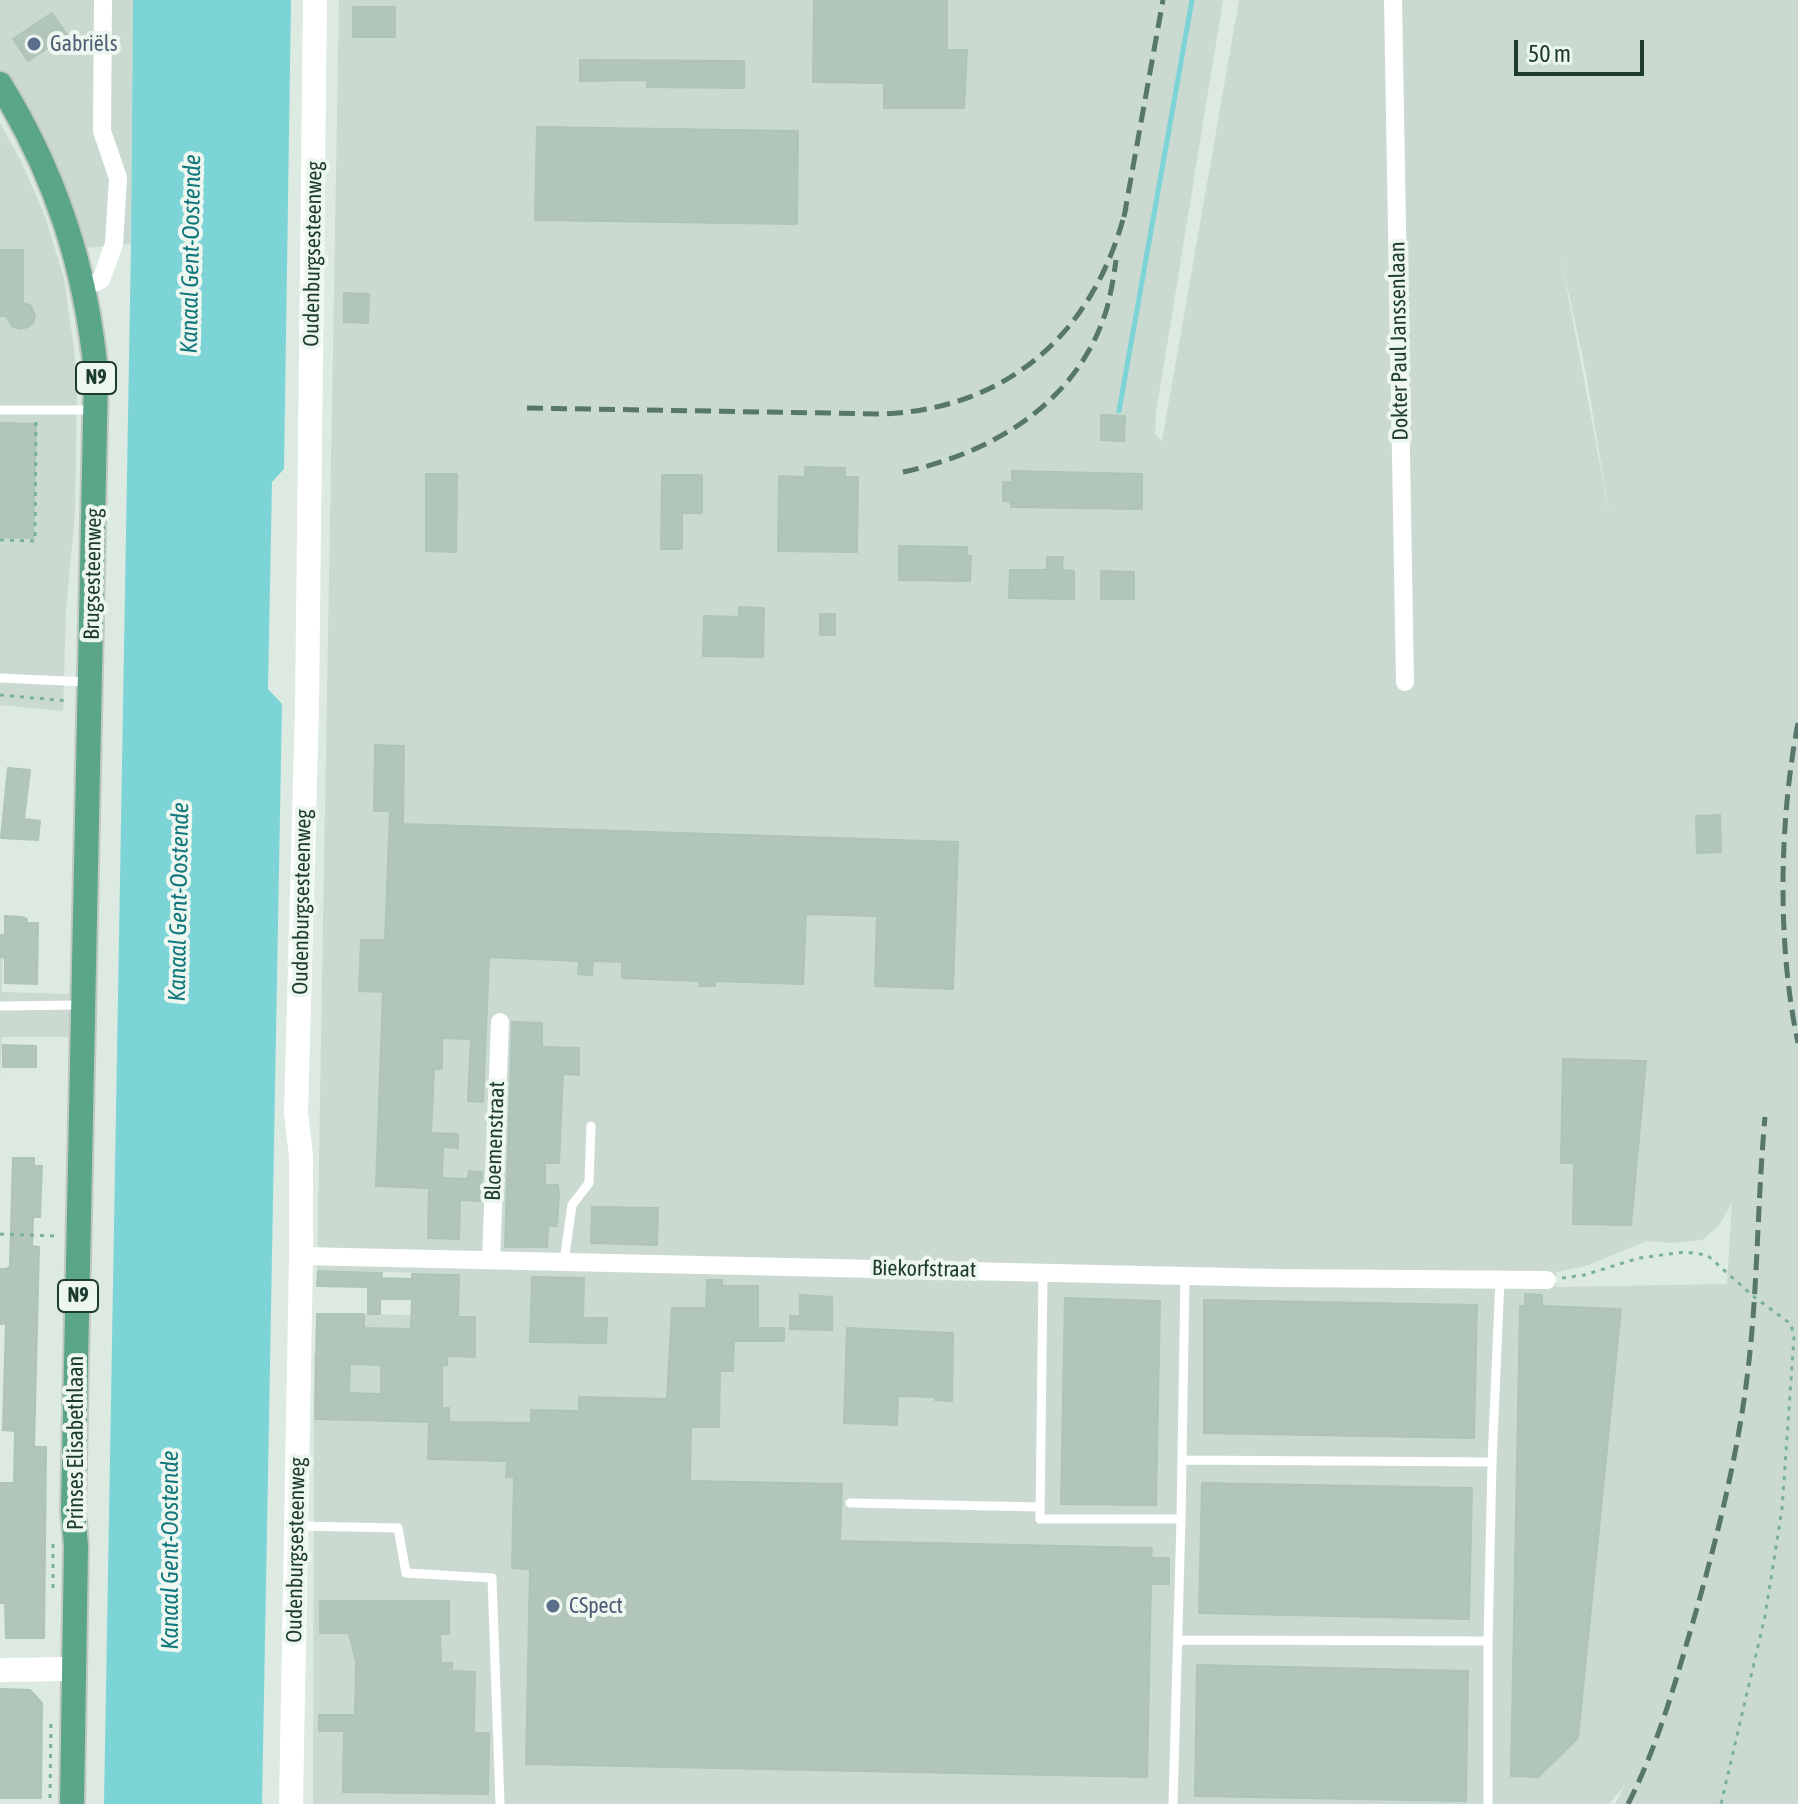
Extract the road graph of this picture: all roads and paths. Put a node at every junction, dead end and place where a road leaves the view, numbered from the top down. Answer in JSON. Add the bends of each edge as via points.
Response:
{"nodes":[{"id":1,"x":103,"y":0,"type":"edge"},
{"id":2,"x":315,"y":0,"type":"edge"},
{"id":3,"x":1393,"y":0,"type":"edge"},
{"id":4,"x":0,"y":84,"type":"edge"},
{"id":5,"x":84,"y":287,"type":"junction"},
{"id":6,"x":0,"y":410,"type":"edge"},
{"id":7,"x":36,"y":410,"type":"junction"},
{"id":8,"x":96,"y":410,"type":"junction"},
{"id":9,"x":0,"y":540,"type":"edge"},
{"id":10,"x":0,"y":678,"type":"edge"},
{"id":11,"x":1405,"y":682,"type":"dead end"},
{"id":12,"x":90,"y":693,"type":"junction"},
{"id":13,"x":0,"y":695,"type":"edge"},
{"id":14,"x":85,"y":1005,"type":"junction"},
{"id":15,"x":0,"y":1006,"type":"edge"},
{"id":16,"x":500,"y":1022,"type":"dead end"},
{"id":17,"x":83,"y":1082,"type":"joint"},
{"id":18,"x":591,"y":1126,"type":"dead end"},
{"id":19,"x":0,"y":1234,"type":"edge"},
{"id":20,"x":80,"y":1237,"type":"junction"},
{"id":21,"x":301,"y":1256,"type":"junction"},
{"id":22,"x":491,"y":1260,"type":"junction"},
{"id":23,"x":564,"y":1261,"type":"junction"},
{"id":24,"x":1043,"y":1272,"type":"junction"},
{"id":25,"x":1185,"y":1276,"type":"junction"},
{"id":26,"x":1500,"y":1279,"type":"junction"},
{"id":27,"x":1547,"y":1280,"type":"joint"},
{"id":28,"x":1182,"y":1460,"type":"junction"},
{"id":29,"x":1492,"y":1462,"type":"junction"},
{"id":30,"x":850,"y":1503,"type":"dead end"},
{"id":31,"x":1040,"y":1507,"type":"junction"},
{"id":32,"x":1181,"y":1519,"type":"junction"},
{"id":33,"x":296,"y":1526,"type":"junction"},
{"id":34,"x":1178,"y":1640,"type":"junction"},
{"id":35,"x":1488,"y":1641,"type":"junction"},
{"id":36,"x":74,"y":1669,"type":"junction"},
{"id":37,"x":0,"y":1670,"type":"edge"},
{"id":38,"x":72,"y":1804,"type":"edge"},
{"id":39,"x":291,"y":1804,"type":"edge"},
{"id":40,"x":500,"y":1804,"type":"edge"},
{"id":41,"x":1173,"y":1804,"type":"edge"},
{"id":42,"x":1488,"y":1804,"type":"edge"},
{"id":43,"x":1721,"y":1804,"type":"edge"}],
"edges":[{"from":1,"to":5,"type":"street","via":[[102,131],[118,189],[108,262],[101,280]]},
{"from":2,"to":21,"type":"street","name":"Oudenburgsesteenweg","via":[[307,707],[296,1113]]},
{"from":3,"to":11,"type":"street","name":"Dokter Paul Janssenlaan"},
{"from":4,"to":5,"type":"main road","name":"Brugsesteenweg","number":"N9","via":[[51,182]]},
{"from":5,"to":8,"type":"main road","name":"Brugsesteenweg","number":"N9","via":[[95,358]]},
{"from":6,"to":7,"type":"lane"},
{"from":7,"to":8,"type":"lane"},
{"from":7,"to":9,"type":"path","via":[[35,541]]},
{"from":8,"to":12,"type":"main road","name":"Brugsesteenweg","number":"N9"},
{"from":10,"to":12,"type":"lane"},
{"from":12,"to":13,"type":"path"},
{"from":12,"to":14,"type":"main road","name":"Brugsesteenweg","number":"N9"},
{"from":14,"to":15,"type":"lane"},
{"from":14,"to":17,"type":"main road","name":"Brugsesteenweg","number":"N9"},
{"from":16,"to":22,"type":"street","name":"Bloemenstraat"},
{"from":17,"to":20,"type":"main road","name":"Prinses Elisabethlaan","number":"N9"},
{"from":18,"to":23,"type":"lane","via":[[589,1183],[572,1205]]},
{"from":19,"to":20,"type":"path"},
{"from":20,"to":36,"type":"main road","name":"Prinses Elisabethlaan","number":"N9"},
{"from":21,"to":22,"type":"street","name":"Biekorfstraat"},
{"from":21,"to":33,"type":"street","name":"Oudenburgsesteenweg"},
{"from":22,"to":23,"type":"street","name":"Biekorfstraat"},
{"from":23,"to":24,"type":"street","name":"Biekorfstraat"},
{"from":24,"to":25,"type":"street","name":"Biekorfstraat"},
{"from":24,"to":31,"type":"lane"},
{"from":25,"to":26,"type":"street","name":"Biekorfstraat"},
{"from":25,"to":28,"type":"lane"},
{"from":26,"to":27,"type":"street","name":"Biekorfstraat"},
{"from":26,"to":29,"type":"lane"},
{"from":27,"to":43,"type":"path","via":[[1639,1258],[1707,1255],[1791,1324],[1782,1509],[1765,1616]]},
{"from":28,"to":29,"type":"lane"},
{"from":28,"to":32,"type":"lane"},
{"from":29,"to":35,"type":"lane"},
{"from":30,"to":31,"type":"lane"},
{"from":31,"to":32,"type":"lane","via":[[1040,1519]]},
{"from":32,"to":34,"type":"lane"},
{"from":33,"to":39,"type":"street","name":"Oudenburgsesteenweg"},
{"from":33,"to":40,"type":"lane","via":[[398,1528],[406,1573],[492,1578]]},
{"from":34,"to":35,"type":"lane"},
{"from":34,"to":41,"type":"lane"},
{"from":35,"to":42,"type":"lane"},
{"from":36,"to":37,"type":"street"},
{"from":36,"to":38,"type":"main road","name":"Prinses Elisabethlaan","number":"N9"}]}
